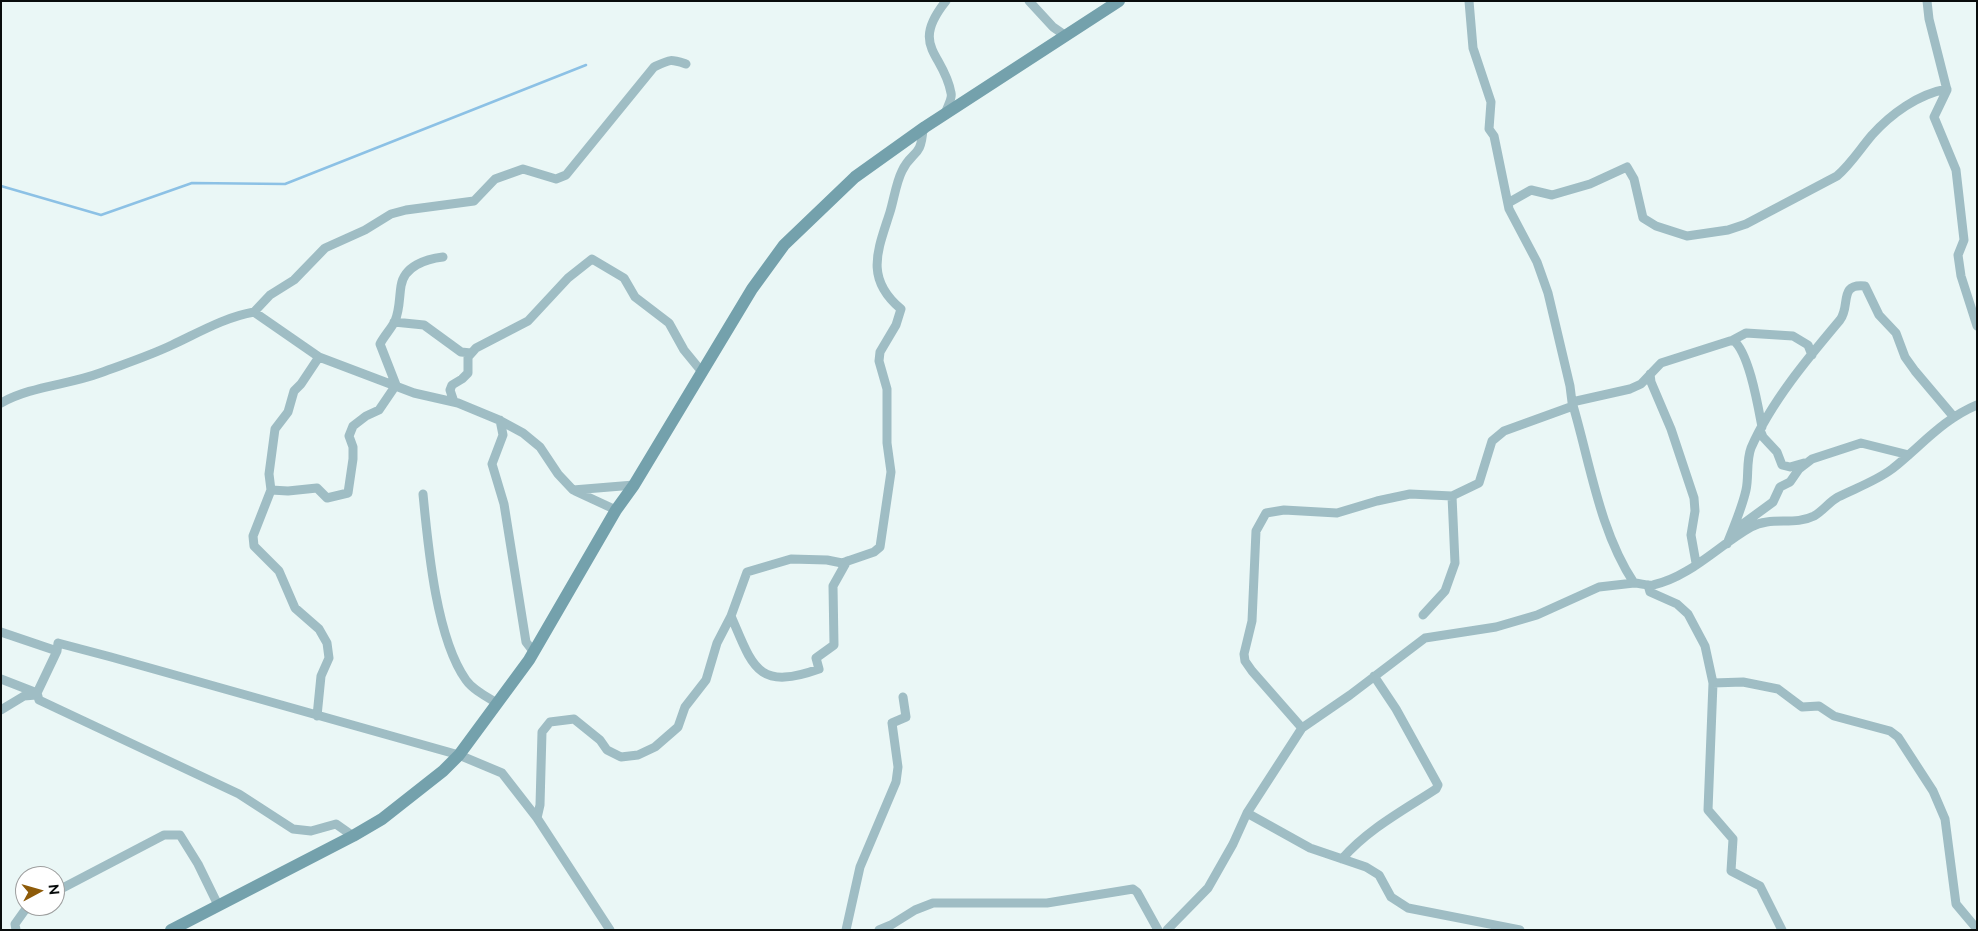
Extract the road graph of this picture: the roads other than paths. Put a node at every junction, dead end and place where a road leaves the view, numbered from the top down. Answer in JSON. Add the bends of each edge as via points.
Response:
{"nodes":[{"id":1,"x":946,"y":1,"type":"edge"},
{"id":2,"x":1029,"y":1,"type":"edge"},
{"id":3,"x":1119,"y":1,"type":"edge"},
{"id":4,"x":1469,"y":1,"type":"edge"},
{"id":5,"x":1927,"y":1,"type":"edge"},
{"id":6,"x":1066,"y":36,"type":"junction"},
{"id":7,"x":686,"y":64,"type":"dead end"},
{"id":8,"x":1947,"y":89,"type":"junction"},
{"id":9,"x":945,"y":114,"type":"junction"},
{"id":10,"x":923,"y":129,"type":"junction"},
{"id":11,"x":1508,"y":203,"type":"junction"},
{"id":12,"x":444,"y":258,"type":"dead end"},
{"id":13,"x":254,"y":312,"type":"junction"},
{"id":14,"x":394,"y":322,"type":"junction"},
{"id":15,"x":1977,"y":326,"type":"edge"},
{"id":16,"x":1733,"y":340,"type":"junction"},
{"id":17,"x":471,"y":353,"type":"junction"},
{"id":18,"x":1812,"y":355,"type":"junction"},
{"id":19,"x":319,"y":358,"type":"junction"},
{"id":20,"x":702,"y":372,"type":"junction"},
{"id":21,"x":1650,"y":374,"type":"junction"},
{"id":22,"x":396,"y":385,"type":"junction"},
{"id":23,"x":454,"y":402,"type":"junction"},
{"id":24,"x":1,"y":403,"type":"edge"},
{"id":25,"x":1572,"y":404,"type":"junction"},
{"id":26,"x":1977,"y":405,"type":"edge"},
{"id":27,"x":1953,"y":416,"type":"junction"},
{"id":28,"x":500,"y":420,"type":"junction"},
{"id":29,"x":1761,"y":428,"type":"junction"},
{"id":30,"x":1909,"y":455,"type":"junction"},
{"id":31,"x":1805,"y":463,"type":"junction"},
{"id":32,"x":634,"y":485,"type":"junction"},
{"id":33,"x":271,"y":490,"type":"junction"},
{"id":34,"x":573,"y":490,"type":"junction"},
{"id":35,"x":424,"y":494,"type":"dead end"},
{"id":36,"x":1452,"y":496,"type":"junction"},
{"id":37,"x":616,"y":510,"type":"junction"},
{"id":38,"x":1731,"y":532,"type":"junction"},
{"id":39,"x":1727,"y":544,"type":"junction"},
{"id":40,"x":847,"y":561,"type":"junction"},
{"id":41,"x":1696,"y":563,"type":"junction"},
{"id":42,"x":1634,"y":582,"type":"junction"},
{"id":43,"x":1648,"y":584,"type":"junction"},
{"id":44,"x":1423,"y":615,"type":"dead end"},
{"id":45,"x":731,"y":616,"type":"junction"},
{"id":46,"x":1,"y":632,"type":"edge"},
{"id":47,"x":57,"y":651,"type":"junction"},
{"id":48,"x":533,"y":652,"type":"junction"},
{"id":49,"x":1374,"y":676,"type":"junction"},
{"id":50,"x":1,"y":679,"type":"edge"},
{"id":51,"x":1713,"y":683,"type":"junction"},
{"id":52,"x":36,"y":694,"type":"junction"},
{"id":53,"x":903,"y":697,"type":"dead end"},
{"id":54,"x":497,"y":703,"type":"junction"},
{"id":55,"x":1,"y":710,"type":"edge"},
{"id":56,"x":318,"y":716,"type":"junction"},
{"id":57,"x":1302,"y":728,"type":"junction"},
{"id":58,"x":459,"y":755,"type":"junction"},
{"id":59,"x":1247,"y":813,"type":"junction"},
{"id":60,"x":537,"y":818,"type":"junction"},
{"id":61,"x":353,"y":836,"type":"junction"},
{"id":62,"x":1342,"y":859,"type":"junction"},
{"id":63,"x":65,"y":887,"type":"edge"},
{"id":64,"x":218,"y":905,"type":"junction"},
{"id":65,"x":21,"y":916,"type":"edge"},
{"id":66,"x":1977,"y":929,"type":"edge"},
{"id":67,"x":16,"y":930,"type":"edge"},
{"id":68,"x":171,"y":930,"type":"edge"},
{"id":69,"x":610,"y":930,"type":"edge"},
{"id":70,"x":846,"y":930,"type":"edge"},
{"id":71,"x":879,"y":930,"type":"edge"},
{"id":72,"x":1158,"y":930,"type":"edge"},
{"id":73,"x":1167,"y":930,"type":"edge"},
{"id":74,"x":1520,"y":930,"type":"edge"},
{"id":75,"x":1782,"y":930,"type":"edge"}],
"edges":[{"from":1,"to":9,"type":"street","via":[[934,20],[930,35],[930,49],[946,76],[952,95]]},
{"from":2,"to":6,"type":"street","via":[[1052,27]]},
{"from":3,"to":6,"type":"street"},
{"from":4,"to":11,"type":"street","via":[[1473,48],[1490,102],[1489,129],[1494,136]]},
{"from":5,"to":8,"type":"street"},
{"from":6,"to":9,"type":"street"},
{"from":7,"to":13,"type":"street","via":[[677,59],[654,67],[566,175],[556,179],[523,169],[496,179],[474,201],[391,214],[325,248],[294,280]]},
{"from":8,"to":11,"type":"street","via":[[1911,102],[1873,134],[1836,176],[1746,224],[1728,230],[1687,236],[1643,218],[1634,179],[1627,167],[1552,195],[1531,190]]},
{"from":8,"to":15,"type":"street","via":[[1934,117],[1956,170],[1964,240],[1958,255],[1961,276]]},
{"from":9,"to":10,"type":"street"},
{"from":10,"to":20,"type":"street","via":[[855,177],[784,246],[752,288]]},
{"from":10,"to":40,"type":"street","via":[[922,147],[902,171],[879,242],[876,262],[880,282],[901,309],[896,325],[880,352],[879,361],[887,389],[887,443],[891,472],[880,547]]},
{"from":11,"to":25,"type":"street","via":[[1538,262]]},
{"from":12,"to":14,"type":"street","via":[[408,270],[401,285],[401,302]]},
{"from":13,"to":19,"type":"street"},
{"from":13,"to":24,"type":"street","via":[[239,314],[164,349],[98,374],[51,384]]},
{"from":14,"to":17,"type":"street","via":[[424,325],[461,352]]},
{"from":14,"to":22,"type":"street","via":[[380,344]]},
{"from":16,"to":18,"type":"street","via":[[1746,333],[1787,334],[1808,345]]},
{"from":16,"to":21,"type":"street","via":[[1672,358]]},
{"from":16,"to":29,"type":"street","via":[[1743,352],[1747,364]]},
{"from":17,"to":20,"type":"street","via":[[528,321],[568,278],[592,259],[624,278],[635,297],[668,323]]},
{"from":17,"to":23,"type":"street","via":[[468,373],[450,390]]},
{"from":18,"to":27,"type":"street","via":[[1841,318],[1847,292],[1865,286],[1879,315],[1896,333],[1905,357]]},
{"from":18,"to":29,"type":"street","via":[[1792,379]]},
{"from":19,"to":22,"type":"street"},
{"from":19,"to":33,"type":"street","via":[[294,391],[288,412],[276,428],[269,474]]},
{"from":20,"to":32,"type":"street"},
{"from":21,"to":25,"type":"street","via":[[1641,384],[1630,389]]},
{"from":21,"to":41,"type":"street","via":[[1694,498],[1692,535]]},
{"from":22,"to":23,"type":"street"},
{"from":22,"to":33,"type":"street","via":[[379,410],[353,426],[349,436],[353,459],[348,493],[327,498],[317,488],[288,492]]},
{"from":23,"to":28,"type":"street"},
{"from":25,"to":36,"type":"street","via":[[1508,428],[1492,441],[1479,483]]},
{"from":25,"to":42,"type":"street","via":[[1605,518],[1620,561]]},
{"from":26,"to":27,"type":"street"},
{"from":27,"to":30,"type":"street"},
{"from":28,"to":34,"type":"street","via":[[540,447]]},
{"from":28,"to":48,"type":"street","via":[[503,435],[492,464],[504,504],[526,642]]},
{"from":29,"to":31,"type":"street","via":[[1763,437],[1782,465],[1790,467]]},
{"from":29,"to":38,"type":"street","via":[[1750,451],[1747,488]]},
{"from":30,"to":31,"type":"street","via":[[1861,443]]},
{"from":30,"to":39,"type":"street","via":[[1890,471],[1837,498],[1816,515],[1799,522],[1770,521],[1754,526]]},
{"from":31,"to":38,"type":"street","via":[[1794,478],[1780,487],[1772,502]]},
{"from":32,"to":34,"type":"street"},
{"from":32,"to":37,"type":"street"},
{"from":33,"to":56,"type":"street","via":[[254,536],[254,546],[279,571],[295,608],[319,629],[326,643],[330,658],[321,676]]},
{"from":34,"to":37,"type":"street"},
{"from":35,"to":54,"type":"street","via":[[433,576],[448,641],[468,682]]},
{"from":36,"to":44,"type":"street","via":[[1455,563],[1445,591]]},
{"from":36,"to":57,"type":"street","via":[[1410,494],[1337,513],[1284,510],[1266,513],[1262,517],[1256,531],[1252,621],[1245,661]]},
{"from":37,"to":48,"type":"street"},
{"from":38,"to":39,"type":"street"},
{"from":39,"to":41,"type":"street"},
{"from":40,"to":45,"type":"street","via":[[791,559],[747,572]]},
{"from":40,"to":45,"type":"street","via":[[833,586],[834,645],[816,658],[819,669],[800,676],[771,678],[748,656]]},
{"from":41,"to":43,"type":"street","via":[[1673,577]]},
{"from":42,"to":43,"type":"street"},
{"from":42,"to":49,"type":"street","via":[[1599,587],[1537,615],[1496,627],[1425,638]]},
{"from":43,"to":51,"type":"street","via":[[1650,592],[1677,604],[1688,614],[1704,646]]},
{"from":45,"to":60,"type":"street","via":[[717,644],[706,680],[685,707],[678,727],[655,747],[621,757],[607,750],[574,719],[550,722],[542,732]]},
{"from":46,"to":47,"type":"street"},
{"from":47,"to":52,"type":"street"},
{"from":47,"to":56,"type":"street","via":[[58,643],[64,644]]},
{"from":48,"to":54,"type":"street"},
{"from":49,"to":57,"type":"street"},
{"from":49,"to":62,"type":"street","via":[[1438,785],[1354,845]]},
{"from":50,"to":52,"type":"street"},
{"from":51,"to":66,"type":"street","via":[[1743,682],[1778,689],[1802,707],[1824,708],[1834,716],[1890,731],[1898,737],[1933,790],[1945,819],[1956,904]]},
{"from":51,"to":75,"type":"street","via":[[1708,810],[1732,839],[1731,871],[1760,886]]},
{"from":52,"to":55,"type":"street","via":[[24,696]]},
{"from":52,"to":61,"type":"street","via":[[39,700],[239,794],[293,829],[311,831],[336,824]]},
{"from":53,"to":70,"type":"street","via":[[906,717],[892,723],[898,767],[896,782],[860,867]]},
{"from":54,"to":58,"type":"street"},
{"from":56,"to":58,"type":"street"},
{"from":57,"to":59,"type":"street"},
{"from":58,"to":60,"type":"street","via":[[502,772]]},
{"from":58,"to":61,"type":"street","via":[[382,819]]},
{"from":59,"to":62,"type":"street","via":[[1310,848]]},
{"from":59,"to":73,"type":"street","via":[[1208,888]]},
{"from":60,"to":69,"type":"street"},
{"from":61,"to":64,"type":"street"},
{"from":62,"to":74,"type":"street","via":[[1379,875],[1391,897],[1408,908]]},
{"from":63,"to":64,"type":"street","via":[[164,835],[180,835]]},
{"from":64,"to":68,"type":"street"},
{"from":65,"to":67,"type":"street","via":[[15,924]]},
{"from":71,"to":72,"type":"street","via":[[933,903],[1047,903],[1133,889]]}]}
